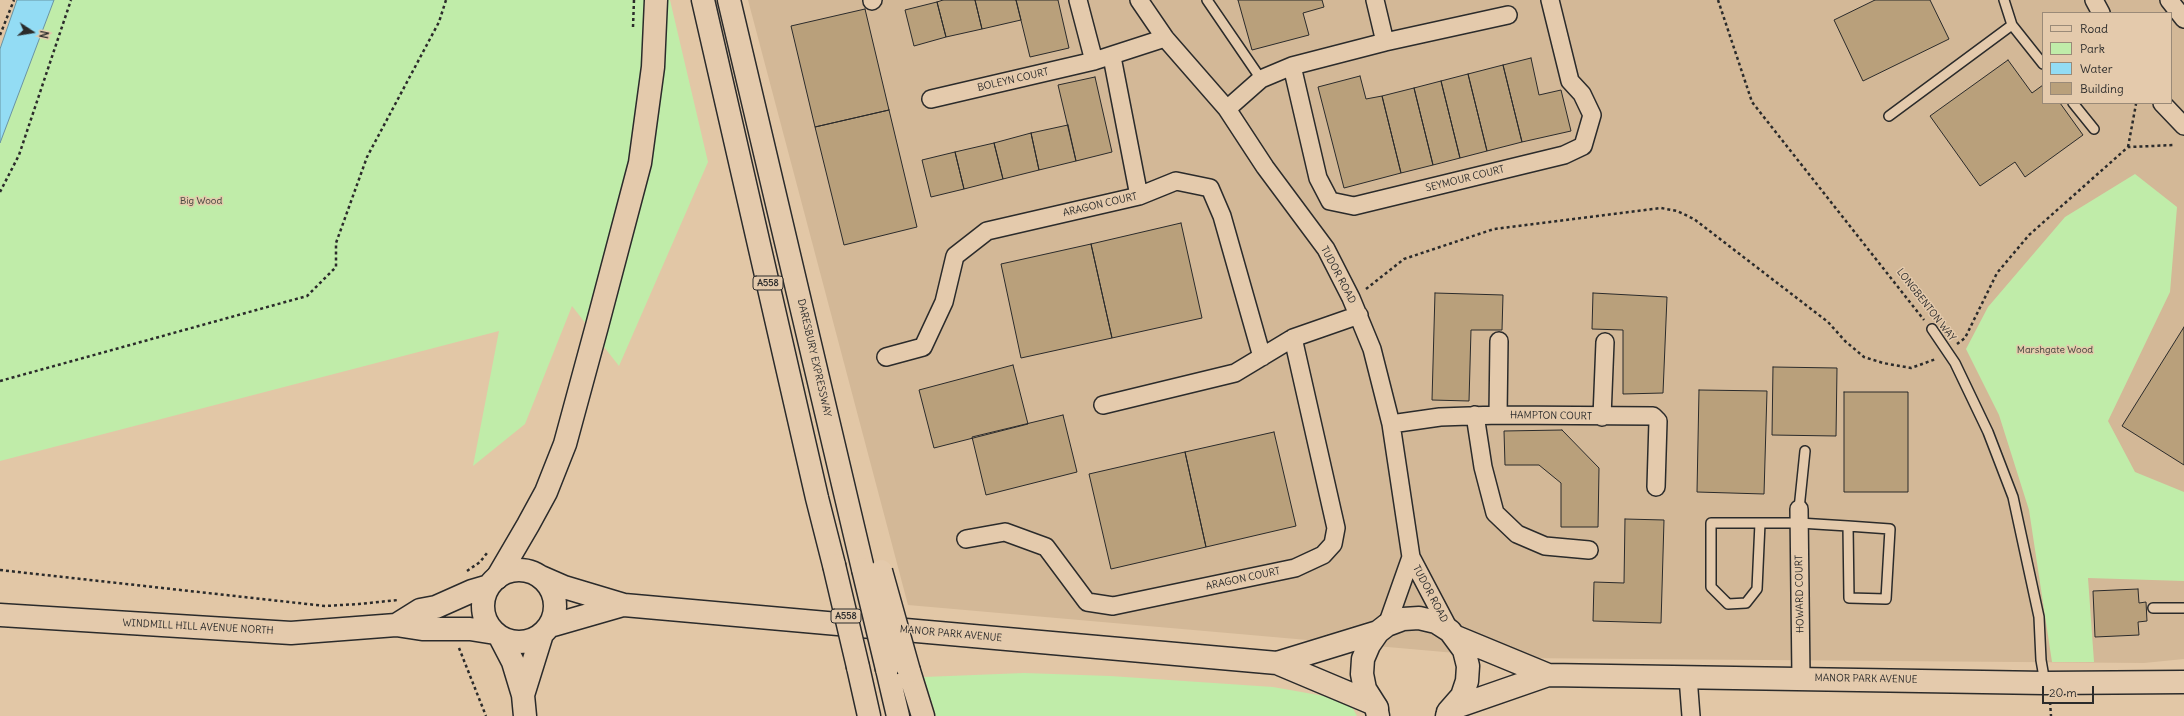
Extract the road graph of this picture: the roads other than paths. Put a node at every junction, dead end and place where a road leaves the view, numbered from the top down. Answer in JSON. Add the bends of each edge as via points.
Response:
{"nodes":[{"id":1,"x":656,"y":0,"type":"edge"},
{"id":2,"x":703,"y":0,"type":"edge"},
{"id":3,"x":729,"y":0,"type":"edge"},
{"id":4,"x":1078,"y":0,"type":"edge"},
{"id":5,"x":1139,"y":0,"type":"edge"},
{"id":6,"x":1207,"y":0,"type":"edge"},
{"id":7,"x":1375,"y":0,"type":"edge"},
{"id":8,"x":1550,"y":0,"type":"edge"},
{"id":9,"x":2004,"y":0,"type":"edge"},
{"id":10,"x":2094,"y":0,"type":"edge"},
{"id":11,"x":2100,"y":12,"type":"edge"},
{"id":12,"x":1508,"y":15,"type":"dead end"},
{"id":13,"x":2012,"y":25,"type":"junction"},
{"id":14,"x":1165,"y":38,"type":"junction"},
{"id":15,"x":1385,"y":42,"type":"junction"},
{"id":16,"x":1112,"y":56,"type":"junction"},
{"id":17,"x":1094,"y":61,"type":"junction"},
{"id":18,"x":2042,"y":63,"type":"edge"},
{"id":19,"x":1292,"y":66,"type":"junction"},
{"id":20,"x":1261,"y":79,"type":"junction"},
{"id":21,"x":931,"y":99,"type":"dead end"},
{"id":22,"x":2074,"y":104,"type":"edge"},
{"id":23,"x":2163,"y":104,"type":"edge"},
{"id":24,"x":1227,"y":109,"type":"junction"},
{"id":25,"x":1889,"y":116,"type":"dead end"},
{"id":26,"x":2184,"y":126,"type":"edge"},
{"id":27,"x":2094,"y":129,"type":"dead end"},
{"id":28,"x":1139,"y":196,"type":"junction"},
{"id":29,"x":1359,"y":315,"type":"junction"},
{"id":30,"x":1932,"y":329,"type":"road end"},
{"id":31,"x":1293,"y":338,"type":"junction"},
{"id":32,"x":1499,"y":341,"type":"dead end"},
{"id":33,"x":1605,"y":342,"type":"dead end"},
{"id":34,"x":886,"y":357,"type":"dead end"},
{"id":35,"x":1262,"y":357,"type":"junction"},
{"id":36,"x":1102,"y":405,"type":"dead end"},
{"id":37,"x":1498,"y":414,"type":"junction"},
{"id":38,"x":1475,"y":415,"type":"junction"},
{"id":39,"x":1602,"y":417,"type":"junction"},
{"id":40,"x":1391,"y":424,"type":"junction"},
{"id":41,"x":1805,"y":451,"type":"dead end"},
{"id":42,"x":1656,"y":487,"type":"dead end"},
{"id":43,"x":1799,"y":516,"type":"junction"},
{"id":44,"x":1760,"y":523,"type":"junction"},
{"id":45,"x":1848,"y":526,"type":"junction"},
{"id":46,"x":966,"y":539,"type":"dead end"},
{"id":47,"x":1590,"y":550,"type":"dead end"},
{"id":48,"x":1411,"y":557,"type":"junction"},
{"id":49,"x":872,"y":570,"type":"junction"},
{"id":50,"x":541,"y":577,"type":"junction"},
{"id":51,"x":493,"y":582,"type":"junction"},
{"id":52,"x":624,"y":605,"type":"junction"},
{"id":53,"x":2153,"y":608,"type":"dead end"},
{"id":54,"x":2184,"y":608,"type":"edge"},
{"id":55,"x":0,"y":615,"type":"edge"},
{"id":56,"x":396,"y":625,"type":"junction"},
{"id":57,"x":1382,"y":629,"type":"junction"},
{"id":58,"x":546,"y":630,"type":"junction"},
{"id":59,"x":1453,"y":634,"type":"junction"},
{"id":60,"x":497,"y":635,"type":"junction"},
{"id":61,"x":1277,"y":663,"type":"junction"},
{"id":62,"x":1548,"y":675,"type":"junction"},
{"id":63,"x":1688,"y":677,"type":"junction"},
{"id":64,"x":1801,"y":678,"type":"junction"},
{"id":65,"x":2184,"y":682,"type":"edge"},
{"id":66,"x":2045,"y":683,"type":"junction"},
{"id":67,"x":524,"y":706,"type":"edge"},
{"id":68,"x":1378,"y":710,"type":"edge"},
{"id":69,"x":1447,"y":713,"type":"edge"},
{"id":70,"x":869,"y":716,"type":"edge"},
{"id":71,"x":898,"y":716,"type":"edge"},
{"id":72,"x":923,"y":716,"type":"edge"},
{"id":73,"x":1691,"y":716,"type":"edge"}],
"edges":[{"from":1,"to":51,"type":"street","via":[[653,67],[640,163],[565,444],[546,492]]},
{"from":2,"to":70,"type":"street","number":"A558","bridge":true},
{"from":3,"to":49,"type":"street","name":"DARESBURY EXPRESSWAY","number":"A558","via":[[836,453]]},
{"from":4,"to":17,"type":"street"},
{"from":5,"to":14,"type":"street","name":"TUDOR ROAD"},
{"from":6,"to":20,"type":"lane"},
{"from":7,"to":15,"type":"street"},
{"from":8,"to":19,"type":"street","name":"SEYMOUR COURT","via":[[1570,81],[1582,94],[1592,115],[1583,146],[1564,155],[1354,206],[1330,201],[1318,178]]},
{"from":9,"to":13,"type":"lane"},
{"from":10,"to":11,"type":"street"},
{"from":12,"to":15,"type":"street"},
{"from":13,"to":18,"type":"lane"},
{"from":13,"to":25,"type":"lane"},
{"from":14,"to":16,"type":"street","name":"BOLEYN COURT"},
{"from":14,"to":24,"type":"street","name":"TUDOR ROAD"},
{"from":15,"to":19,"type":"street"},
{"from":16,"to":17,"type":"street","name":"BOLEYN COURT"},
{"from":16,"to":28,"type":"street"},
{"from":17,"to":21,"type":"street","name":"BOLEYN COURT"},
{"from":19,"to":20,"type":"street"},
{"from":20,"to":24,"type":"street"},
{"from":22,"to":27,"type":"lane"},
{"from":23,"to":26,"type":"street"},
{"from":24,"to":29,"type":"street","name":"TUDOR ROAD","via":[[1326,249]]},
{"from":28,"to":34,"type":"street","name":"ARAGON COURT","via":[[988,231],[955,256],[944,302],[923,346]]},
{"from":28,"to":35,"type":"street","name":"ARAGON COURT","via":[[1176,181],[1210,188],[1222,216]]},
{"from":29,"to":31,"type":"street"},
{"from":29,"to":40,"type":"street","name":"TUDOR ROAD","via":[[1372,349]]},
{"from":30,"to":66,"type":"lane","name":"LONGBENTON WAY","via":[[1955,363],[1988,432],[2014,497],[2039,617]]},
{"from":31,"to":35,"type":"street"},
{"from":31,"to":46,"type":"street","name":"ARAGON COURT","via":[[1336,528],[1333,544],[1323,555],[1295,568],[1113,606],[1087,602],[1046,547],[1005,532]]},
{"from":32,"to":37,"type":"street","name":"HAMPTON COURT"},
{"from":33,"to":39,"type":"street","name":"HAMPTON COURT"},
{"from":35,"to":36,"type":"street","via":[[1235,373]]},
{"from":37,"to":38,"type":"street","name":"HAMPTON COURT"},
{"from":37,"to":39,"type":"street","name":"HAMPTON COURT"},
{"from":38,"to":40,"type":"street","name":"HAMPTON COURT"},
{"from":38,"to":47,"type":"street","via":[[1483,467],[1495,513],[1517,534],[1545,546]]},
{"from":39,"to":42,"type":"street","via":[[1653,416],[1658,421]]},
{"from":40,"to":48,"type":"street","name":"TUDOR ROAD"},
{"from":41,"to":43,"type":"lane"},
{"from":43,"to":44,"type":"lane"},
{"from":43,"to":45,"type":"lane"},
{"from":43,"to":64,"type":"street","name":"HOWARD COURT"},
{"from":44,"to":44,"type":"lane","via":[[1711,523],[1711,587],[1728,604],[1746,603],[1757,590]]},
{"from":45,"to":45,"type":"lane","via":[[1890,529],[1886,599],[1849,598]]},
{"from":48,"to":57,"type":"street","name":"TUDOR ROAD"},
{"from":48,"to":59,"type":"street","name":"TUDOR ROAD"},
{"from":49,"to":71,"type":"street","number":"A558","bridge":true,"via":[[887,670]]},
{"from":49,"to":72,"type":"street","bridge":true},
{"from":50,"to":51,"type":"street","via":[[530,571],[518,570],[507,572]]},
{"from":50,"to":52,"type":"street","name":"MANOR PARK AVENUE"},
{"from":50,"to":58,"type":"street","via":[[554,594],[556,605],[554,616]]},
{"from":51,"to":56,"type":"street","name":"WINDMILL HILL AVENUE NORTH","via":[[436,607],[420,610]]},
{"from":51,"to":60,"type":"street","via":[[483,606],[488,625]]},
{"from":52,"to":58,"type":"street","name":"MANOR PARK AVENUE"},
{"from":52,"to":61,"type":"street","name":"MANOR PARK AVENUE"},
{"from":53,"to":54,"type":"lane"},
{"from":55,"to":56,"type":"street","name":"WINDMILL HILL AVENUE NORTH","via":[[291,633]]},
{"from":56,"to":60,"type":"street","name":"WINDMILL HILL AVENUE NORTH","via":[[422,629],[464,629]]},
{"from":57,"to":59,"type":"street","name":"MANOR PARK AVENUE","via":[[1403,619],[1419,618],[1436,622]]},
{"from":57,"to":61,"type":"street","name":"MANOR PARK AVENUE"},
{"from":57,"to":68,"type":"street","via":[[1369,644],[1363,659],[1362,674],[1365,689]]},
{"from":58,"to":60,"type":"street","via":[[532,640],[521,642],[510,641]]},
{"from":58,"to":67,"type":"street"},
{"from":59,"to":62,"type":"street","name":"MANOR PARK AVENUE"},
{"from":59,"to":69,"type":"street","via":[[1464,650],[1468,666],[1467,681],[1462,696]]},
{"from":60,"to":67,"type":"street","via":[[513,662]]},
{"from":61,"to":68,"type":"street","name":"MANOR PARK AVENUE"},
{"from":62,"to":63,"type":"street","name":"MANOR PARK AVENUE"},
{"from":62,"to":69,"type":"street","name":"MANOR PARK AVENUE"},
{"from":63,"to":64,"type":"street","name":"MANOR PARK AVENUE"},
{"from":63,"to":73,"type":"street"},
{"from":64,"to":66,"type":"street","name":"MANOR PARK AVENUE"},
{"from":65,"to":66,"type":"street","name":"MANOR PARK AVENUE"}]}
